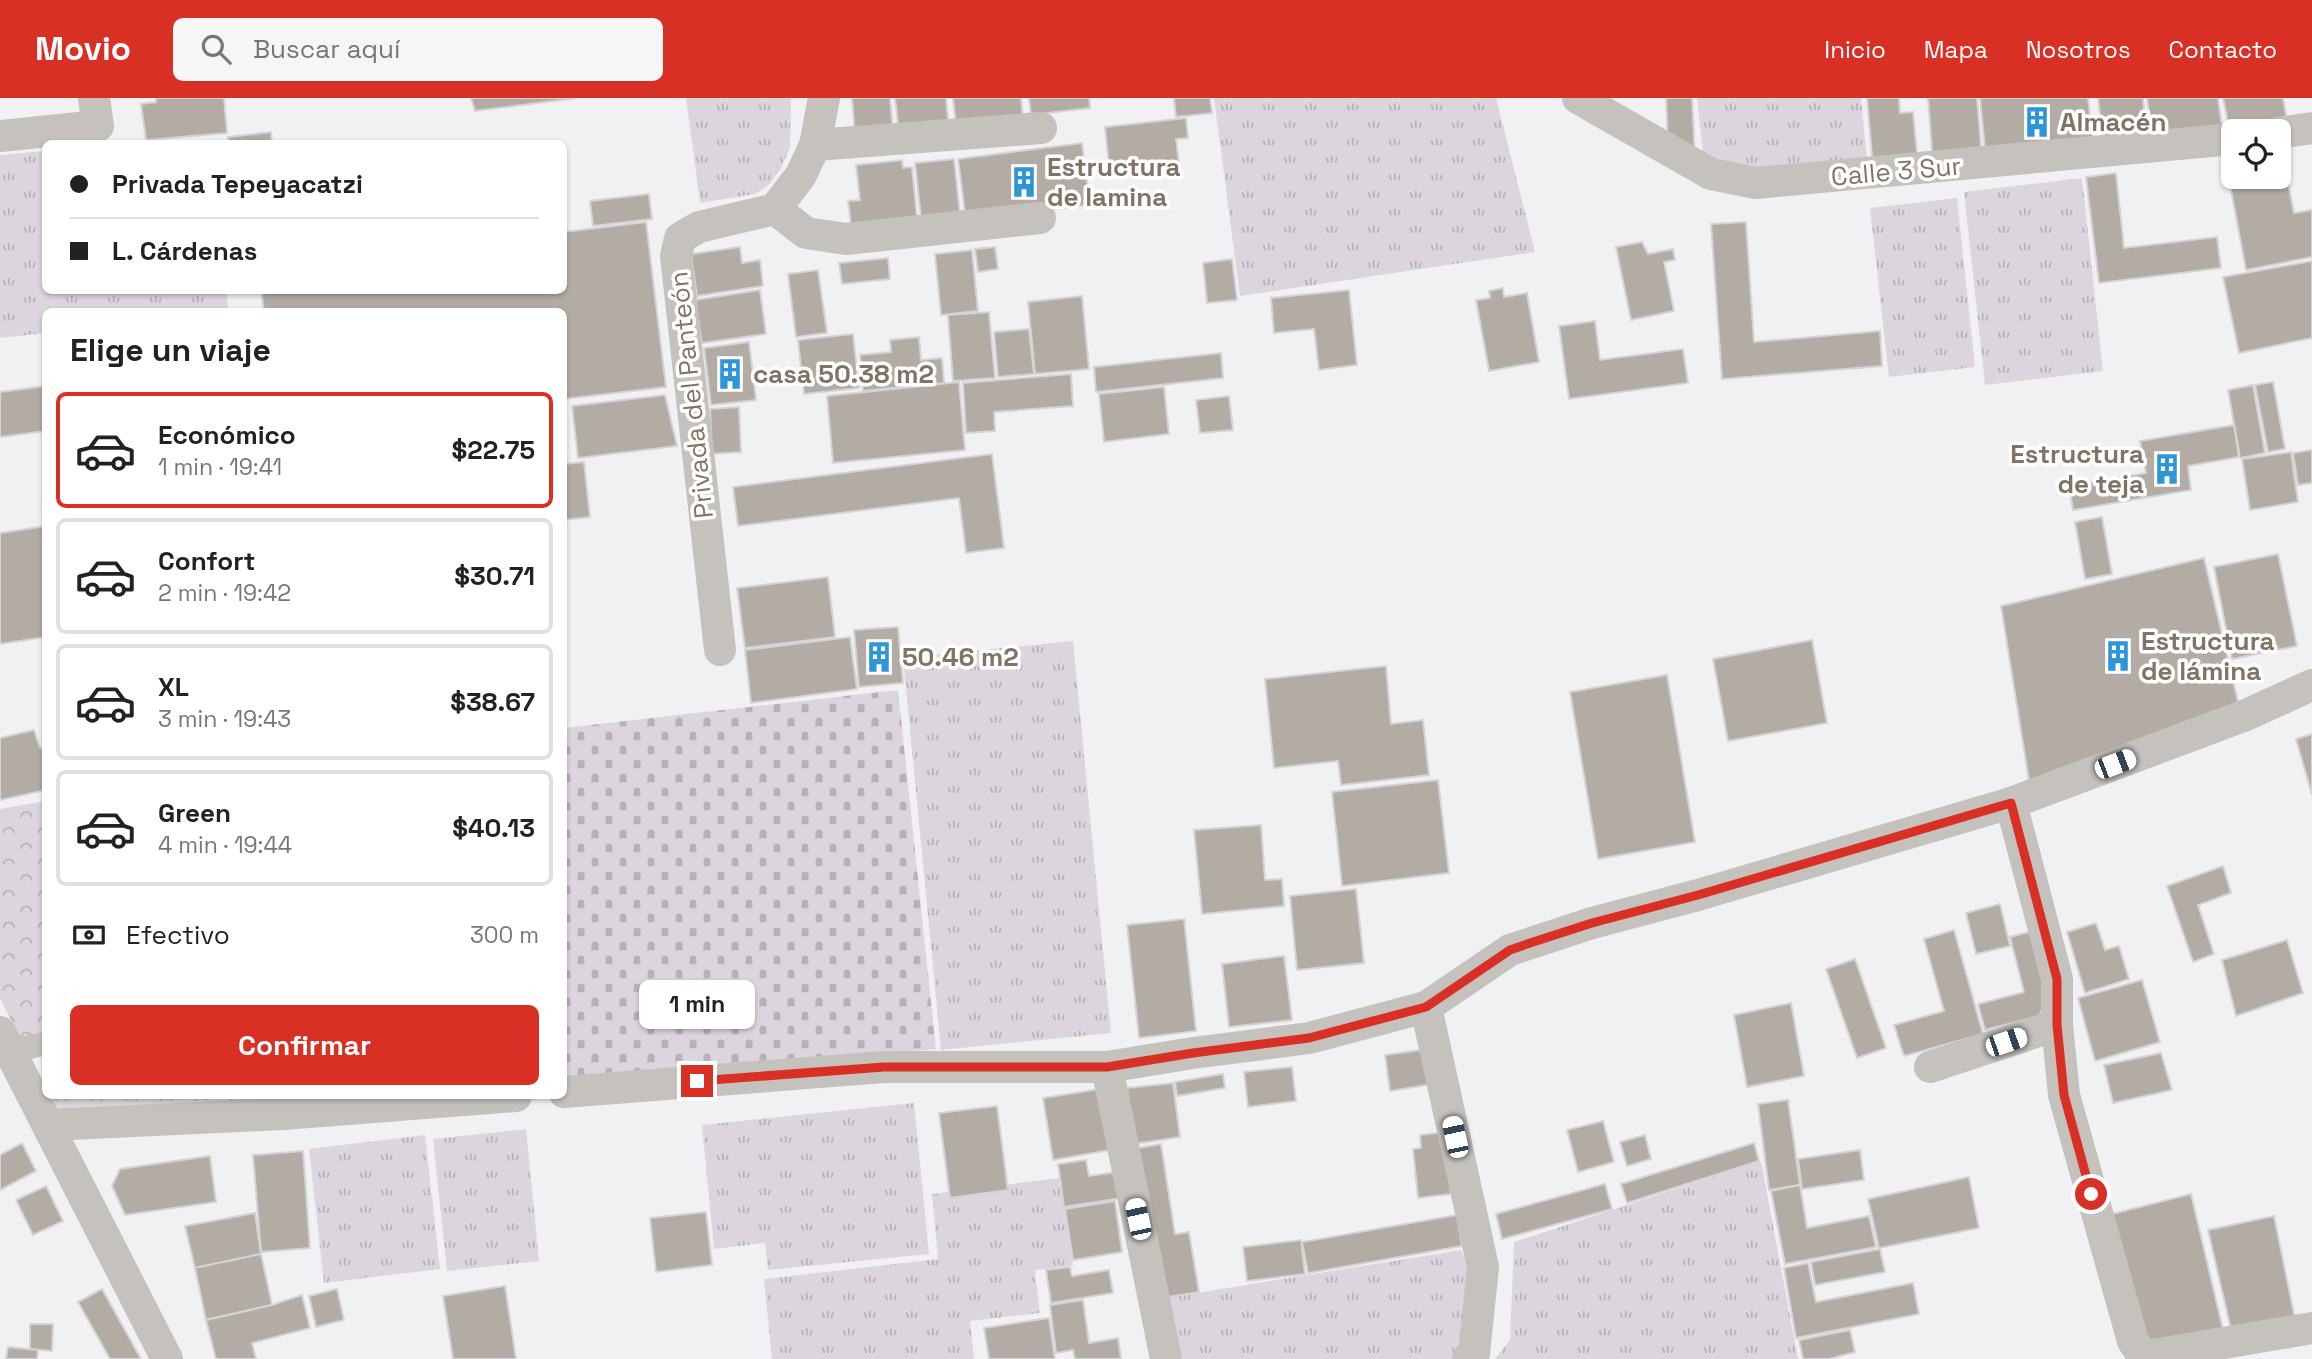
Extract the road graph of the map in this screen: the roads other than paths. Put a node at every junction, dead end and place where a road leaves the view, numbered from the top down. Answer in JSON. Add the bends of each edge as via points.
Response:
{"nodes":[{"id":1,"x":94,"y":98,"type":"edge"},
{"id":2,"x":824,"y":98,"type":"edge"},
{"id":3,"x":1578,"y":98,"type":"edge"},
{"id":4,"x":1041,"y":128,"type":"dead end"},
{"id":5,"x":2312,"y":128,"type":"edge"},
{"id":6,"x":2291,"y":131,"type":"edge"},
{"id":7,"x":0,"y":136,"type":"edge"},
{"id":8,"x":2221,"y":140,"type":"edge"},
{"id":9,"x":815,"y":145,"type":"junction"},
{"id":10,"x":775,"y":209,"type":"junction"},
{"id":11,"x":1041,"y":218,"type":"dead end"},
{"id":12,"x":720,"y":650,"type":"dead end"},
{"id":13,"x":2312,"y":685,"type":"edge"},
{"id":14,"x":2011,"y":803,"type":"junction"},
{"id":15,"x":1426,"y":1007,"type":"junction"},
{"id":16,"x":2057,"y":1025,"type":"junction"},
{"id":17,"x":5,"y":1042,"type":"edge"},
{"id":18,"x":42,"y":1043,"type":"edge"},
{"id":19,"x":1107,"y":1067,"type":"junction"},
{"id":20,"x":1930,"y":1067,"type":"dead end"},
{"id":21,"x":567,"y":1092,"type":"edge"},
{"id":22,"x":477,"y":1099,"type":"edge"},
{"id":23,"x":49,"y":1125,"type":"junction"},
{"id":24,"x":2312,"y":1328,"type":"edge"},
{"id":25,"x":167,"y":1359,"type":"edge"},
{"id":26,"x":1166,"y":1359,"type":"edge"},
{"id":27,"x":1468,"y":1359,"type":"edge"}],
"edges":[{"from":1,"to":7,"type":"street","via":[[98,126]]},
{"from":2,"to":9,"type":"street"},
{"from":3,"to":8,"type":"street","name":"Calle 3 Sur","via":[[1711,174],[1756,183]]},
{"from":4,"to":9,"type":"street"},
{"from":5,"to":6,"type":"street"},
{"from":9,"to":10,"type":"street","via":[[801,175]]},
{"from":10,"to":11,"type":"street","via":[[806,233],[846,239]]},
{"from":10,"to":12,"type":"street","name":"Privada del Panteón","via":[[699,227],[680,239],[676,256]]},
{"from":13,"to":14,"type":"street","via":[[2246,715]]},
{"from":14,"to":15,"type":"street","via":[[1510,950]]},
{"from":14,"to":16,"type":"street","via":[[2057,979]]},
{"from":15,"to":19,"type":"street","via":[[1309,1038]]},
{"from":15,"to":27,"type":"street","via":[[1483,1267],[1474,1354]]},
{"from":16,"to":20,"type":"street"},
{"from":16,"to":24,"type":"street","via":[[2064,1095],[2133,1341],[2141,1353],[2153,1356]]},
{"from":17,"to":18,"type":"street"},
{"from":17,"to":23,"type":"street"},
{"from":19,"to":21,"type":"street","via":[[884,1067]]},
{"from":19,"to":26,"type":"street"},
{"from":22,"to":23,"type":"street"},
{"from":23,"to":25,"type":"street"}]}
